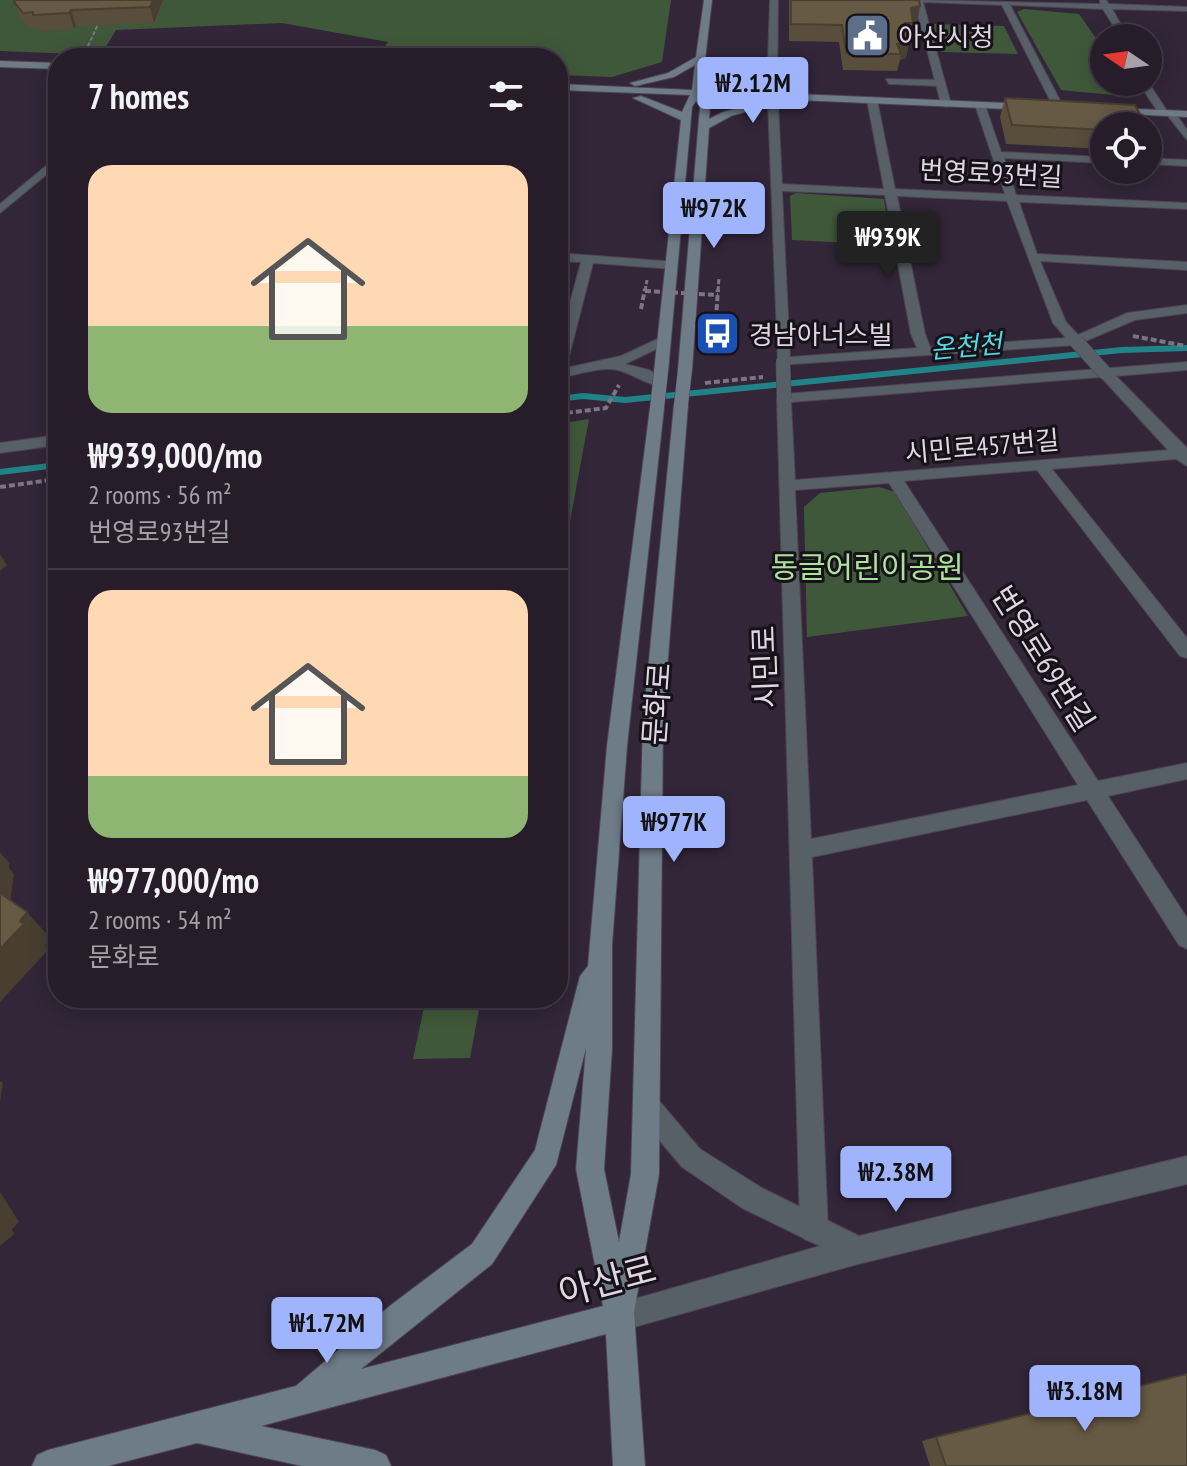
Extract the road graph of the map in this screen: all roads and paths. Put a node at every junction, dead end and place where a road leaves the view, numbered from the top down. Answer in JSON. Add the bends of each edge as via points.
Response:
{"nodes":[{"id":1,"x":708,"y":0,"type":"edge"},
{"id":2,"x":774,"y":0,"type":"edge"},
{"id":3,"x":920,"y":0,"type":"edge"},
{"id":4,"x":1003,"y":1,"type":"edge"},
{"id":5,"x":1104,"y":3,"type":"edge"},
{"id":6,"x":1187,"y":9,"type":"edge"},
{"id":7,"x":103,"y":14,"type":"edge"},
{"id":8,"x":1117,"y":24,"type":"edge"},
{"id":9,"x":87,"y":48,"type":"edge"},
{"id":10,"x":698,"y":59,"type":"junction"},
{"id":11,"x":0,"y":64,"type":"edge"},
{"id":12,"x":48,"y":66,"type":"edge"},
{"id":13,"x":889,"y":81,"type":"edge"},
{"id":14,"x":940,"y":83,"type":"junction"},
{"id":15,"x":568,"y":87,"type":"edge"},
{"id":16,"x":591,"y":88,"type":"junction"},
{"id":17,"x":696,"y":93,"type":"junction"},
{"id":18,"x":773,"y":96,"type":"junction"},
{"id":19,"x":1154,"y":96,"type":"edge"},
{"id":20,"x":792,"y":97,"type":"junction"},
{"id":21,"x":872,"y":100,"type":"junction"},
{"id":22,"x":946,"y":104,"type":"junction"},
{"id":23,"x":980,"y":105,"type":"junction"},
{"id":24,"x":1059,"y":108,"type":"junction"},
{"id":25,"x":1074,"y":109,"type":"edge"},
{"id":26,"x":1104,"y":110,"type":"edge"},
{"id":27,"x":1167,"y":113,"type":"junction"},
{"id":28,"x":1187,"y":114,"type":"edge"},
{"id":29,"x":686,"y":119,"type":"junction"},
{"id":30,"x":704,"y":126,"type":"junction"},
{"id":31,"x":1187,"y":137,"type":"edge"},
{"id":32,"x":1000,"y":155,"type":"junction"},
{"id":33,"x":1090,"y":159,"type":"edge"},
{"id":34,"x":1162,"y":162,"type":"edge"},
{"id":35,"x":1187,"y":163,"type":"edge"},
{"id":36,"x":48,"y":168,"type":"edge"},
{"id":37,"x":776,"y":187,"type":"junction"},
{"id":38,"x":889,"y":192,"type":"junction"},
{"id":39,"x":1015,"y":198,"type":"junction"},
{"id":40,"x":1187,"y":206,"type":"edge"},
{"id":41,"x":0,"y":210,"type":"edge"},
{"id":42,"x":1032,"y":257,"type":"junction"},
{"id":43,"x":568,"y":258,"type":"edge"},
{"id":44,"x":588,"y":259,"type":"junction"},
{"id":45,"x":673,"y":265,"type":"junction"},
{"id":46,"x":1187,"y":266,"type":"edge"},
{"id":47,"x":719,"y":278,"type":"dead end"},
{"id":48,"x":718,"y":295,"type":"junction"},
{"id":49,"x":641,"y":309,"type":"dead end"},
{"id":50,"x":1187,"y":309,"type":"edge"},
{"id":51,"x":716,"y":319,"type":"dead end"},
{"id":52,"x":568,"y":335,"type":"edge"},
{"id":53,"x":1131,"y":336,"type":"dead end"},
{"id":54,"x":664,"y":340,"type":"junction"},
{"id":55,"x":1076,"y":341,"type":"junction"},
{"id":56,"x":1187,"y":346,"type":"edge"},
{"id":57,"x":926,"y":353,"type":"junction"},
{"id":58,"x":783,"y":362,"type":"junction"},
{"id":59,"x":615,"y":366,"type":"junction"},
{"id":60,"x":1187,"y":366,"type":"edge"},
{"id":61,"x":568,"y":372,"type":"edge"},
{"id":62,"x":1104,"y":372,"type":"junction"},
{"id":63,"x":660,"y":377,"type":"junction"},
{"id":64,"x":618,"y":385,"type":"dead end"},
{"id":65,"x":784,"y":398,"type":"junction"},
{"id":66,"x":568,"y":412,"type":"edge"},
{"id":67,"x":48,"y":441,"type":"edge"},
{"id":68,"x":0,"y":448,"type":"edge"},
{"id":69,"x":1185,"y":456,"type":"edge"},
{"id":70,"x":1041,"y":465,"type":"junction"},
{"id":71,"x":893,"y":477,"type":"junction"},
{"id":72,"x":48,"y":480,"type":"edge"},
{"id":73,"x":787,"y":486,"type":"junction"},
{"id":74,"x":0,"y":487,"type":"edge"},
{"id":75,"x":1187,"y":651,"type":"edge"},
{"id":76,"x":1187,"y":771,"type":"edge"},
{"id":77,"x":1093,"y":790,"type":"junction"},
{"id":78,"x":801,"y":850,"type":"junction"},
{"id":79,"x":1187,"y":938,"type":"edge"},
{"id":80,"x":600,"y":945,"type":"junction"},
{"id":81,"x":646,"y":1105,"type":"junction"},
{"id":82,"x":1187,"y":1170,"type":"edge"},
{"id":83,"x":814,"y":1229,"type":"junction"},
{"id":84,"x":858,"y":1250,"type":"junction"},
{"id":85,"x":620,"y":1316,"type":"junction"},
{"id":86,"x":302,"y":1399,"type":"junction"},
{"id":87,"x":195,"y":1427,"type":"junction"},
{"id":88,"x":48,"y":1466,"type":"edge"},
{"id":89,"x":375,"y":1466,"type":"edge"},
{"id":90,"x":629,"y":1466,"type":"edge"}],
"edges":[{"from":1,"to":10,"type":"main road","name":"문화로"},
{"from":2,"to":18,"type":"street","name":"시민로"},
{"from":3,"to":4,"type":"street"},
{"from":3,"to":14,"type":"street"},
{"from":4,"to":5,"type":"street"},
{"from":4,"to":24,"type":"street"},
{"from":5,"to":6,"type":"street"},
{"from":5,"to":8,"type":"street"},
{"from":7,"to":9,"type":"path"},
{"from":10,"to":16,"type":"main road","via":[[671,75]]},
{"from":10,"to":17,"type":"main road","name":"문화로"},
{"from":10,"to":18,"type":"main road"},
{"from":11,"to":12,"type":"main road"},
{"from":13,"to":14,"type":"lane"},
{"from":14,"to":22,"type":"street"},
{"from":15,"to":16,"type":"main road"},
{"from":16,"to":17,"type":"main road"},
{"from":16,"to":29,"type":"main road","via":[[664,106]]},
{"from":17,"to":20,"type":"main road"},
{"from":17,"to":29,"type":"main road","name":"문화로"},
{"from":17,"to":30,"type":"main road","name":"문화로","via":[[705,107]]},
{"from":18,"to":20,"type":"main road"},
{"from":18,"to":30,"type":"main road"},
{"from":18,"to":37,"type":"street","name":"시민로"},
{"from":19,"to":27,"type":"street"},
{"from":20,"to":21,"type":"main road"},
{"from":21,"to":22,"type":"main road"},
{"from":21,"to":38,"type":"street"},
{"from":22,"to":23,"type":"main road"},
{"from":23,"to":24,"type":"main road"},
{"from":23,"to":32,"type":"street","name":"시민로457번길"},
{"from":24,"to":25,"type":"main road"},
{"from":26,"to":27,"type":"main road"},
{"from":27,"to":28,"type":"main road"},
{"from":27,"to":31,"type":"street"},
{"from":29,"to":45,"type":"main road","name":"문화로"},
{"from":30,"to":81,"type":"main road","name":"문화로","bridge":true,"via":[[653,721]]},
{"from":32,"to":33,"type":"street"},
{"from":32,"to":39,"type":"street","name":"시민로457번길"},
{"from":34,"to":35,"type":"street"},
{"from":36,"to":41,"type":"street"},
{"from":37,"to":38,"type":"street","name":"번영로93번길"},
{"from":37,"to":58,"type":"street","name":"시민로"},
{"from":38,"to":39,"type":"street","name":"번영로93번길"},
{"from":38,"to":57,"type":"street","name":"번영로93번길"},
{"from":39,"to":40,"type":"street","name":"번영로93번길"},
{"from":39,"to":42,"type":"street","name":"시민로457번길"},
{"from":42,"to":46,"type":"street"},
{"from":42,"to":55,"type":"street","name":"시민로457번길","via":[[1060,323]]},
{"from":43,"to":44,"type":"street"},
{"from":44,"to":45,"type":"street"},
{"from":44,"to":52,"type":"street"},
{"from":45,"to":54,"type":"main road","name":"문화로"},
{"from":47,"to":48,"type":"path"},
{"from":48,"to":49,"type":"path","bridge":true,"via":[[645,291]]},
{"from":48,"to":51,"type":"path"},
{"from":50,"to":55,"type":"street","via":[[1132,316]]},
{"from":53,"to":56,"type":"path"},
{"from":54,"to":59,"type":"street"},
{"from":54,"to":63,"type":"main road","name":"문화로"},
{"from":55,"to":57,"type":"street"},
{"from":55,"to":62,"type":"street","name":"시민로457번길","bridge":true},
{"from":57,"to":58,"type":"street"},
{"from":58,"to":65,"type":"street","name":"시민로","bridge":true},
{"from":59,"to":61,"type":"street"},
{"from":59,"to":63,"type":"street"},
{"from":60,"to":62,"type":"street"},
{"from":62,"to":65,"type":"street"},
{"from":62,"to":69,"type":"street","name":"시민로457번길"},
{"from":63,"to":80,"type":"main road","name":"문화로","bridge":true},
{"from":64,"to":66,"type":"path","via":[[606,406]]},
{"from":65,"to":73,"type":"street","name":"시민로"},
{"from":67,"to":68,"type":"street"},
{"from":69,"to":70,"type":"street","name":"시민로457번길"},
{"from":70,"to":71,"type":"street","name":"시민로457번길"},
{"from":70,"to":75,"type":"street"},
{"from":71,"to":73,"type":"street","name":"시민로457번길"},
{"from":71,"to":77,"type":"street","name":"번영로69번길"},
{"from":72,"to":74,"type":"path"},
{"from":73,"to":78,"type":"street","name":"시민로"},
{"from":76,"to":77,"type":"street"},
{"from":77,"to":78,"type":"street"},
{"from":77,"to":79,"type":"street","name":"번영로69번길"},
{"from":78,"to":83,"type":"street","name":"시민로"},
{"from":80,"to":85,"type":"main road","name":"문화로","via":[[590,1169]]},
{"from":80,"to":86,"type":"main road","via":[[547,1156],[482,1254]]},
{"from":81,"to":83,"type":"street","via":[[691,1158],[752,1198]]},
{"from":81,"to":85,"type":"main road","name":"문화로","via":[[645,1174]]},
{"from":82,"to":84,"type":"street","name":"아산로"},
{"from":83,"to":84,"type":"street"},
{"from":84,"to":85,"type":"street","name":"아산로"},
{"from":85,"to":86,"type":"main road","name":"아산로"},
{"from":85,"to":90,"type":"main road","name":"문화로"},
{"from":86,"to":87,"type":"main road","name":"아산로"},
{"from":87,"to":88,"type":"main road","name":"아산로"},
{"from":87,"to":89,"type":"main road"}]}
